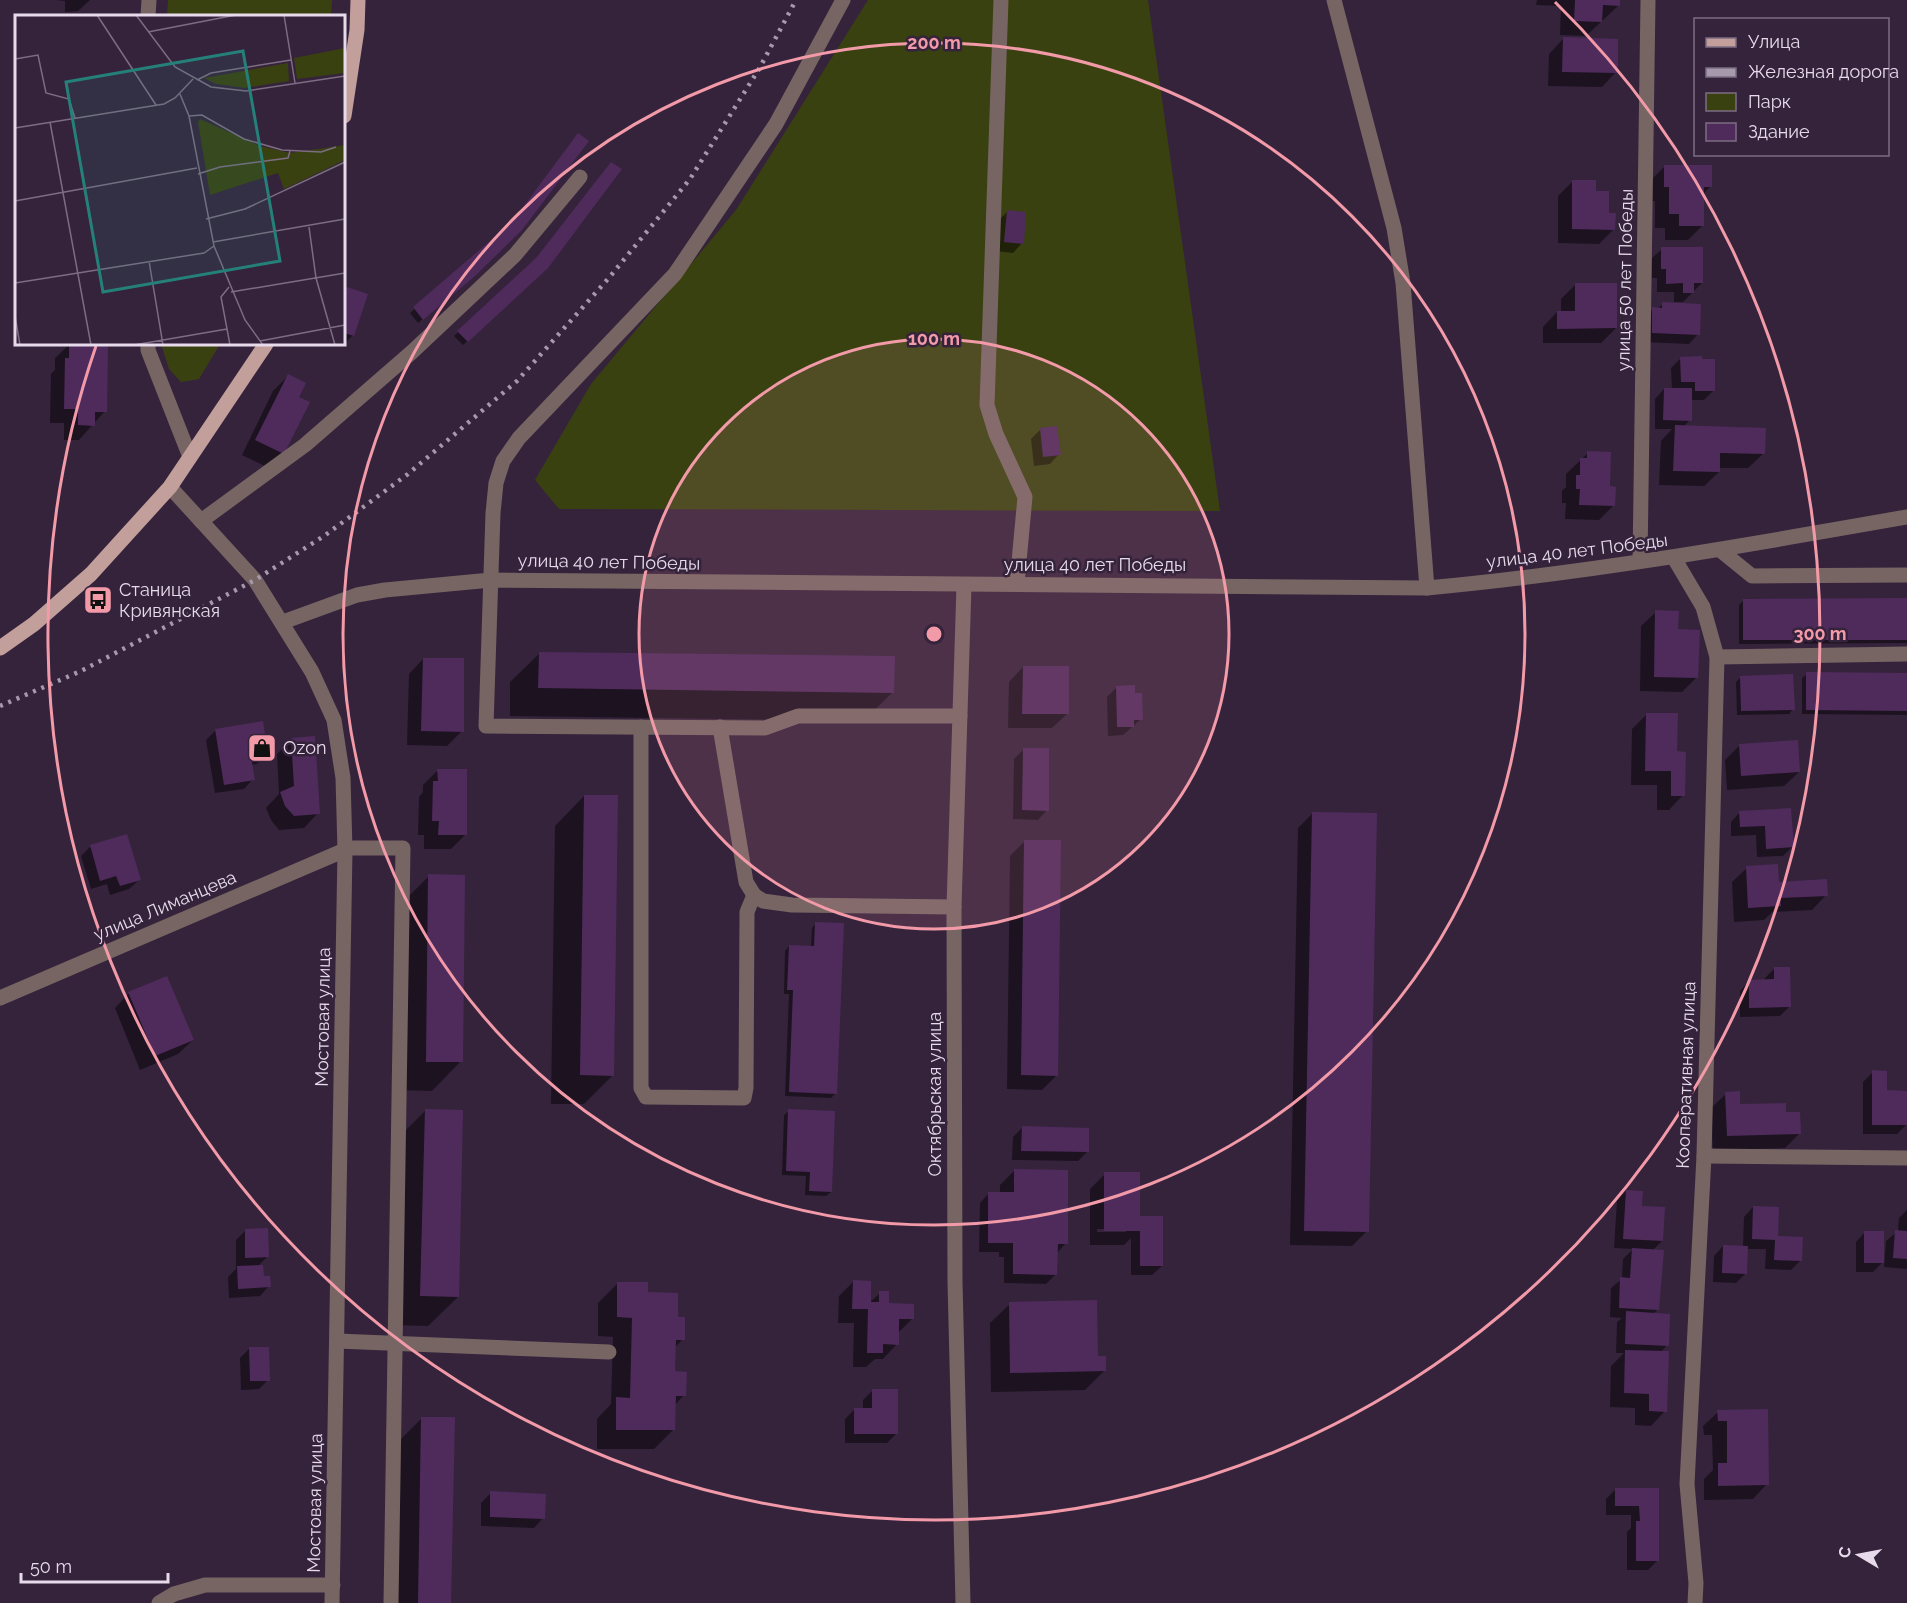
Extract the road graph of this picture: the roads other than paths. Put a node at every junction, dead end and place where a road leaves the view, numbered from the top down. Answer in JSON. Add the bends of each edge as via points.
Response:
{"nodes":[{"id":1,"x":358,"y":0,"type":"edge"},
{"id":2,"x":843,"y":0,"type":"edge"},
{"id":3,"x":1001,"y":0,"type":"edge"},
{"id":4,"x":1334,"y":0,"type":"edge"},
{"id":5,"x":1648,"y":0,"type":"edge"},
{"id":6,"x":345,"y":109,"type":"edge"},
{"id":7,"x":580,"y":177,"type":"dead end"},
{"id":8,"x":147,"y":345,"type":"edge"},
{"id":9,"x":265,"y":345,"type":"edge"},
{"id":10,"x":190,"y":458,"type":"junction"},
{"id":11,"x":170,"y":487,"type":"junction"},
{"id":12,"x":1907,"y":517,"type":"edge"},
{"id":13,"x":201,"y":521,"type":"junction"},
{"id":14,"x":1720,"y":550,"type":"junction"},
{"id":15,"x":1674,"y":558,"type":"junction"},
{"id":16,"x":1640,"y":561,"type":"junction"},
{"id":17,"x":1907,"y":575,"type":"edge"},
{"id":18,"x":491,"y":580,"type":"junction"},
{"id":19,"x":1017,"y":583,"type":"junction"},
{"id":20,"x":964,"y":585,"type":"junction"},
{"id":21,"x":1427,"y":588,"type":"junction"},
{"id":22,"x":283,"y":622,"type":"junction"},
{"id":23,"x":0,"y":648,"type":"edge"},
{"id":24,"x":1907,"y":654,"type":"edge"},
{"id":25,"x":1717,"y":657,"type":"junction"},
{"id":26,"x":960,"y":716,"type":"junction"},
{"id":27,"x":641,"y":727,"type":"junction"},
{"id":28,"x":720,"y":727,"type":"junction"},
{"id":29,"x":345,"y":849,"type":"junction"},
{"id":30,"x":754,"y":895,"type":"junction"},
{"id":31,"x":954,"y":907,"type":"junction"},
{"id":32,"x":0,"y":998,"type":"edge"},
{"id":33,"x":1704,"y":1156,"type":"junction"},
{"id":34,"x":1907,"y":1158,"type":"edge"},
{"id":35,"x":337,"y":1341,"type":"junction"},
{"id":36,"x":395,"y":1344,"type":"junction"},
{"id":37,"x":609,"y":1352,"type":"dead end"},
{"id":38,"x":333,"y":1585,"type":"junction"},
{"id":39,"x":159,"y":1603,"type":"edge"},
{"id":40,"x":332,"y":1603,"type":"edge"},
{"id":41,"x":391,"y":1603,"type":"edge"},
{"id":42,"x":963,"y":1603,"type":"edge"},
{"id":43,"x":1695,"y":1603,"type":"edge"}],
"edges":[{"from":1,"to":6,"type":"main road"},
{"from":2,"to":18,"type":"street","via":[[776,124],[675,274],[519,438],[503,461],[496,483]]},
{"from":3,"to":19,"type":"street","via":[[987,405],[1025,497]]},
{"from":4,"to":21,"type":"street","via":[[1394,228],[1403,283]]},
{"from":5,"to":16,"type":"street","name":"улица 50 лет Победы"},
{"from":7,"to":13,"type":"street","via":[[515,255],[412,352],[305,445]]},
{"from":8,"to":10,"type":"street"},
{"from":9,"to":10,"type":"main road"},
{"from":10,"to":11,"type":"main road"},
{"from":11,"to":13,"type":"street","name":"Мостовая улица"},
{"from":11,"to":23,"type":"main road","via":[[91,574]]},
{"from":12,"to":14,"type":"street","name":"улица 40 лет Победы"},
{"from":13,"to":22,"type":"street","name":"Мостовая улица","via":[[255,580]]},
{"from":14,"to":15,"type":"street","name":"улица 40 лет Победы"},
{"from":14,"to":17,"type":"street","via":[[1752,576]]},
{"from":15,"to":16,"type":"street","name":"улица 40 лет Победы"},
{"from":15,"to":25,"type":"street","name":"Кооперативная улица","via":[[1703,606]]},
{"from":16,"to":21,"type":"street","name":"улица 40 лет Победы"},
{"from":18,"to":20,"type":"street","name":"улица 40 лет Победы"},
{"from":18,"to":22,"type":"street","name":"улица 40 лет Победы","via":[[385,590]]},
{"from":18,"to":27,"type":"street","via":[[486,726]]},
{"from":19,"to":20,"type":"street","name":"улица 40 лет Победы"},
{"from":19,"to":21,"type":"street","name":"улица 40 лет Победы"},
{"from":20,"to":26,"type":"street","name":"Октябрьская улица"},
{"from":22,"to":29,"type":"street","name":"Мостовая улица","via":[[334,720],[343,778]]},
{"from":24,"to":25,"type":"street"},
{"from":25,"to":33,"type":"street","name":"Кооперативная улица"},
{"from":26,"to":28,"type":"street","via":[[798,716],[765,728]]},
{"from":26,"to":31,"type":"street","name":"Октябрьская улица"},
{"from":27,"to":28,"type":"street"},
{"from":27,"to":30,"type":"street","via":[[641,1088],[646,1097],[744,1098],[747,912]]},
{"from":28,"to":30,"type":"street","via":[[746,882]]},
{"from":29,"to":32,"type":"street","name":"улица Лиманцева"},
{"from":29,"to":35,"type":"street","name":"Мостовая улица"},
{"from":29,"to":36,"type":"street","via":[[403,848]]},
{"from":30,"to":31,"type":"street","via":[[763,901],[792,905]]},
{"from":31,"to":42,"type":"street","name":"Октябрьская улица","via":[[955,1271]]},
{"from":33,"to":34,"type":"street"},
{"from":33,"to":43,"type":"street","name":"Кооперативная улица","via":[[1687,1484]]},
{"from":35,"to":36,"type":"street"},
{"from":35,"to":38,"type":"street","name":"Мостовая улица"},
{"from":36,"to":37,"type":"street"},
{"from":36,"to":41,"type":"street"},
{"from":38,"to":39,"type":"street","via":[[205,1585]]},
{"from":38,"to":40,"type":"street","name":"Мостовая улица"}]}
